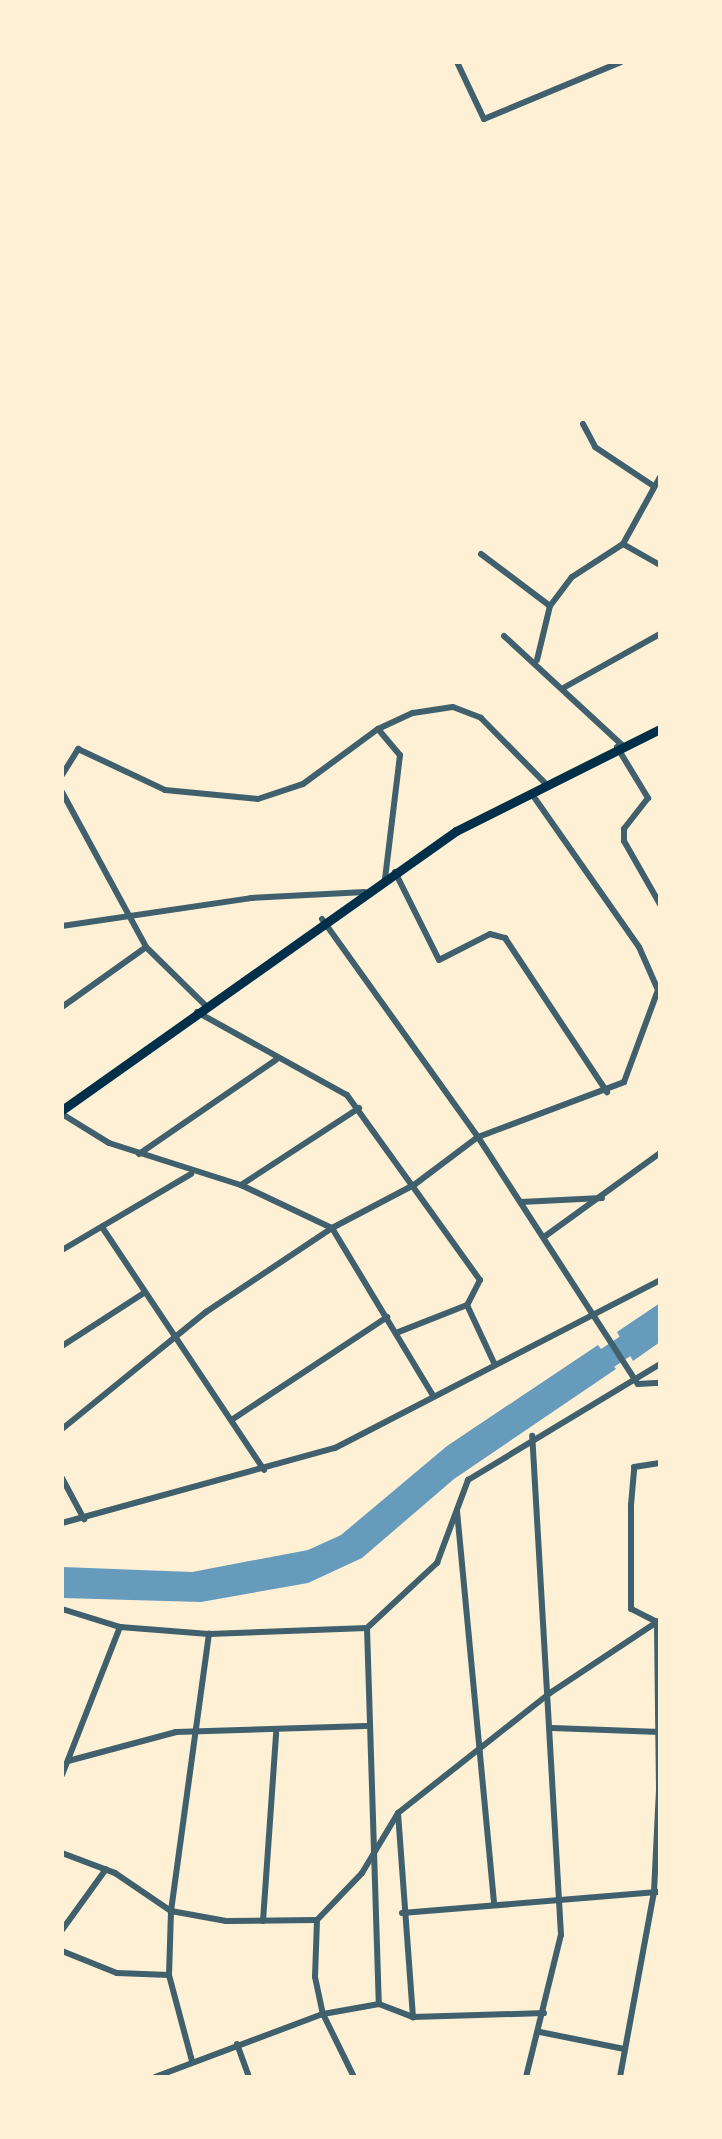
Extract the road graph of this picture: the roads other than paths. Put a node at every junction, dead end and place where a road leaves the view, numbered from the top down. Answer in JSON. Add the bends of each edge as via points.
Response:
{"nodes":[{"id":1,"x":457,"y":62,"type":"edge"},
{"id":2,"x":621,"y":62,"type":"edge"},
{"id":3,"x":583,"y":424,"type":"dead end"},
{"id":4,"x":660,"y":477,"type":"edge"},
{"id":5,"x":652,"y":485,"type":"junction"},
{"id":6,"x":623,"y":544,"type":"junction"},
{"id":7,"x":481,"y":554,"type":"dead end"},
{"id":8,"x":660,"y":565,"type":"edge"},
{"id":9,"x":550,"y":606,"type":"junction"},
{"id":10,"x":660,"y":634,"type":"edge"},
{"id":11,"x":504,"y":636,"type":"dead end"},
{"id":12,"x":537,"y":660,"type":"junction"},
{"id":13,"x":565,"y":687,"type":"junction"},
{"id":14,"x":378,"y":729,"type":"junction"},
{"id":15,"x":660,"y":729,"type":"edge"},
{"id":16,"x":620,"y":746,"type":"junction"},
{"id":17,"x":62,"y":775,"type":"edge"},
{"id":18,"x":545,"y":783,"type":"junction"},
{"id":19,"x":529,"y":790,"type":"junction"},
{"id":20,"x":62,"y":792,"type":"edge"},
{"id":21,"x":395,"y":872,"type":"junction"},
{"id":22,"x":385,"y":879,"type":"junction"},
{"id":23,"x":365,"y":892,"type":"junction"},
{"id":24,"x":660,"y":904,"type":"edge"},
{"id":25,"x":128,"y":913,"type":"junction"},
{"id":26,"x":322,"y":919,"type":"junction"},
{"id":27,"x":62,"y":926,"type":"edge"},
{"id":28,"x":146,"y":947,"type":"junction"},
{"id":29,"x":659,"y":989,"type":"edge"},
{"id":30,"x":62,"y":1007,"type":"edge"},
{"id":31,"x":201,"y":1009,"type":"junction"},
{"id":32,"x":276,"y":1060,"type":"junction"},
{"id":33,"x":607,"y":1092,"type":"junction"},
{"id":34,"x":359,"y":1108,"type":"junction"},
{"id":35,"x":62,"y":1112,"type":"edge"},
{"id":36,"x":478,"y":1137,"type":"junction"},
{"id":37,"x":660,"y":1153,"type":"edge"},
{"id":38,"x":139,"y":1154,"type":"junction"},
{"id":39,"x":191,"y":1174,"type":"junction"},
{"id":40,"x":241,"y":1185,"type":"junction"},
{"id":41,"x":414,"y":1185,"type":"junction"},
{"id":42,"x":605,"y":1198,"type":"junction"},
{"id":43,"x":521,"y":1202,"type":"junction"},
{"id":44,"x":102,"y":1227,"type":"junction"},
{"id":45,"x":332,"y":1228,"type":"junction"},
{"id":46,"x":544,"y":1237,"type":"junction"},
{"id":47,"x":63,"y":1247,"type":"edge"},
{"id":48,"x":660,"y":1280,"type":"edge"},
{"id":49,"x":144,"y":1293,"type":"junction"},
{"id":50,"x":467,"y":1305,"type":"junction"},
{"id":51,"x":595,"y":1315,"type":"junction"},
{"id":52,"x":387,"y":1317,"type":"junction"},
{"id":53,"x":396,"y":1333,"type":"junction"},
{"id":54,"x":176,"y":1336,"type":"junction"},
{"id":55,"x":62,"y":1346,"type":"edge"},
{"id":56,"x":660,"y":1364,"type":"edge"},
{"id":57,"x":495,"y":1365,"type":"junction"},
{"id":58,"x":660,"y":1383,"type":"edge"},
{"id":59,"x":638,"y":1384,"type":"junction"},
{"id":60,"x":434,"y":1397,"type":"junction"},
{"id":61,"x":233,"y":1419,"type":"junction"},
{"id":62,"x":62,"y":1429,"type":"edge"},
{"id":63,"x":532,"y":1436,"type":"junction"},
{"id":64,"x":660,"y":1463,"type":"edge"},
{"id":65,"x":264,"y":1470,"type":"junction"},
{"id":66,"x":62,"y":1478,"type":"edge"},
{"id":67,"x":456,"y":1507,"type":"junction"},
{"id":68,"x":84,"y":1519,"type":"junction"},
{"id":69,"x":62,"y":1523,"type":"edge"},
{"id":70,"x":62,"y":1609,"type":"edge"},
{"id":71,"x":659,"y":1621,"type":"edge"},
{"id":72,"x":120,"y":1627,"type":"junction"},
{"id":73,"x":367,"y":1628,"type":"junction"},
{"id":74,"x":209,"y":1634,"type":"junction"},
{"id":75,"x":550,"y":1693,"type":"junction"},
{"id":76,"x":366,"y":1726,"type":"junction"},
{"id":77,"x":552,"y":1728,"type":"junction"},
{"id":78,"x":201,"y":1732,"type":"junction"},
{"id":79,"x":659,"y":1732,"type":"edge"},
{"id":80,"x":276,"y":1733,"type":"junction"},
{"id":81,"x":478,"y":1747,"type":"junction"},
{"id":82,"x":68,"y":1761,"type":"junction"},
{"id":83,"x":62,"y":1775,"type":"edge"},
{"id":84,"x":660,"y":1790,"type":"edge"},
{"id":85,"x":398,"y":1813,"type":"junction"},
{"id":86,"x":62,"y":1853,"type":"edge"},
{"id":87,"x":370,"y":1860,"type":"junction"},
{"id":88,"x":106,"y":1869,"type":"junction"},
{"id":89,"x":657,"y":1892,"type":"edge"},
{"id":90,"x":561,"y":1899,"type":"junction"},
{"id":91,"x":494,"y":1903,"type":"junction"},
{"id":92,"x":171,"y":1911,"type":"junction"},
{"id":93,"x":402,"y":1913,"type":"junction"},
{"id":94,"x":317,"y":1920,"type":"junction"},
{"id":95,"x":263,"y":1921,"type":"junction"},
{"id":96,"x":62,"y":1930,"type":"edge"},
{"id":97,"x":62,"y":1951,"type":"edge"},
{"id":98,"x":169,"y":1975,"type":"junction"},
{"id":99,"x":379,"y":2004,"type":"junction"},
{"id":100,"x":544,"y":2013,"type":"junction"},
{"id":101,"x":323,"y":2014,"type":"junction"},
{"id":102,"x":413,"y":2017,"type":"junction"},
{"id":103,"x":540,"y":2032,"type":"junction"},
{"id":104,"x":237,"y":2044,"type":"junction"},
{"id":105,"x":624,"y":2049,"type":"junction"},
{"id":106,"x":192,"y":2061,"type":"junction"},
{"id":107,"x":155,"y":2077,"type":"edge"},
{"id":108,"x":249,"y":2077,"type":"edge"},
{"id":109,"x":354,"y":2077,"type":"edge"},
{"id":110,"x":526,"y":2077,"type":"edge"},
{"id":111,"x":620,"y":2077,"type":"edge"}],
"edges":[{"from":1,"to":2,"type":"street","via":[[484,119]]},
{"from":3,"to":5,"type":"street","via":[[595,447]]},
{"from":4,"to":5,"type":"street"},
{"from":5,"to":6,"type":"street"},
{"from":6,"to":8,"type":"street"},
{"from":6,"to":9,"type":"street","via":[[572,577]]},
{"from":7,"to":9,"type":"street"},
{"from":9,"to":12,"type":"street"},
{"from":10,"to":13,"type":"street"},
{"from":11,"to":12,"type":"street"},
{"from":12,"to":13,"type":"street"},
{"from":13,"to":16,"type":"street"},
{"from":14,"to":17,"type":"street","via":[[303,784],[258,799],[165,790],[78,749]]},
{"from":14,"to":18,"type":"street","via":[[427,708],[462,708],[494,729]]},
{"from":14,"to":22,"type":"street","via":[[400,755]]},
{"from":15,"to":16,"type":"main road"},
{"from":16,"to":18,"type":"main road"},
{"from":16,"to":24,"type":"street","via":[[648,798],[624,829],[624,841]]},
{"from":18,"to":19,"type":"main road"},
{"from":19,"to":21,"type":"main road"},
{"from":19,"to":29,"type":"street","via":[[639,947]]},
{"from":20,"to":25,"type":"street"},
{"from":21,"to":22,"type":"main road"},
{"from":21,"to":33,"type":"street","via":[[439,960],[490,934],[505,938]]},
{"from":22,"to":23,"type":"main road"},
{"from":23,"to":25,"type":"street"},
{"from":23,"to":26,"type":"main road"},
{"from":25,"to":27,"type":"street"},
{"from":25,"to":28,"type":"street"},
{"from":26,"to":31,"type":"main road"},
{"from":26,"to":36,"type":"street"},
{"from":28,"to":30,"type":"street"},
{"from":28,"to":31,"type":"street"},
{"from":29,"to":33,"type":"street","via":[[628,1076]]},
{"from":31,"to":32,"type":"street"},
{"from":31,"to":35,"type":"main road"},
{"from":32,"to":34,"type":"street"},
{"from":32,"to":38,"type":"street"},
{"from":33,"to":36,"type":"street"},
{"from":34,"to":40,"type":"street"},
{"from":34,"to":41,"type":"street"},
{"from":35,"to":38,"type":"street"},
{"from":36,"to":41,"type":"street"},
{"from":36,"to":43,"type":"street"},
{"from":37,"to":42,"type":"street"},
{"from":38,"to":39,"type":"street"},
{"from":39,"to":40,"type":"street"},
{"from":39,"to":44,"type":"street"},
{"from":40,"to":45,"type":"street"},
{"from":41,"to":45,"type":"street"},
{"from":41,"to":50,"type":"street","via":[[480,1280]]},
{"from":42,"to":43,"type":"street"},
{"from":42,"to":46,"type":"street"},
{"from":43,"to":46,"type":"street"},
{"from":44,"to":47,"type":"street"},
{"from":44,"to":49,"type":"street"},
{"from":45,"to":52,"type":"street"},
{"from":45,"to":54,"type":"street"},
{"from":46,"to":51,"type":"street"},
{"from":48,"to":51,"type":"street"},
{"from":49,"to":54,"type":"street"},
{"from":49,"to":55,"type":"street"},
{"from":50,"to":53,"type":"street"},
{"from":50,"to":57,"type":"street"},
{"from":51,"to":57,"type":"street"},
{"from":51,"to":59,"type":"street"},
{"from":52,"to":53,"type":"street"},
{"from":52,"to":61,"type":"street"},
{"from":53,"to":60,"type":"street"},
{"from":54,"to":61,"type":"street"},
{"from":54,"to":62,"type":"street"},
{"from":56,"to":59,"type":"street"},
{"from":57,"to":60,"type":"street"},
{"from":58,"to":59,"type":"street"},
{"from":59,"to":63,"type":"street"},
{"from":60,"to":65,"type":"street","via":[[335,1448]]},
{"from":61,"to":65,"type":"street"},
{"from":63,"to":67,"type":"street","via":[[468,1480]]},
{"from":63,"to":75,"type":"street"},
{"from":64,"to":71,"type":"street","via":[[634,1467],[631,1505],[631,1609]]},
{"from":65,"to":68,"type":"street"},
{"from":66,"to":68,"type":"street"},
{"from":67,"to":73,"type":"street","via":[[437,1563]]},
{"from":67,"to":81,"type":"street"},
{"from":68,"to":69,"type":"street"},
{"from":70,"to":72,"type":"street"},
{"from":71,"to":75,"type":"street"},
{"from":71,"to":79,"type":"street"},
{"from":72,"to":74,"type":"street"},
{"from":72,"to":82,"type":"street"},
{"from":73,"to":74,"type":"street"},
{"from":73,"to":76,"type":"street"},
{"from":74,"to":78,"type":"street"},
{"from":75,"to":77,"type":"street"},
{"from":75,"to":81,"type":"street"},
{"from":76,"to":80,"type":"street"},
{"from":76,"to":87,"type":"street"},
{"from":77,"to":79,"type":"street"},
{"from":77,"to":90,"type":"street"},
{"from":78,"to":80,"type":"street"},
{"from":78,"to":82,"type":"street"},
{"from":78,"to":92,"type":"street"},
{"from":79,"to":84,"type":"street"},
{"from":80,"to":95,"type":"street"},
{"from":81,"to":85,"type":"street"},
{"from":81,"to":91,"type":"street"},
{"from":82,"to":83,"type":"street"},
{"from":84,"to":89,"type":"street"},
{"from":85,"to":87,"type":"street"},
{"from":85,"to":93,"type":"street"},
{"from":86,"to":88,"type":"street"},
{"from":87,"to":94,"type":"street"},
{"from":87,"to":99,"type":"street"},
{"from":88,"to":92,"type":"street"},
{"from":88,"to":96,"type":"street"},
{"from":89,"to":90,"type":"street"},
{"from":89,"to":105,"type":"street"},
{"from":90,"to":91,"type":"street"},
{"from":90,"to":100,"type":"street","via":[[555,1980]]},
{"from":91,"to":93,"type":"street"},
{"from":92,"to":95,"type":"street"},
{"from":92,"to":98,"type":"street"},
{"from":93,"to":102,"type":"street"},
{"from":94,"to":95,"type":"street"},
{"from":94,"to":101,"type":"street","via":[[315,1977]]},
{"from":97,"to":98,"type":"street","via":[[117,1973]]},
{"from":98,"to":106,"type":"street"},
{"from":99,"to":101,"type":"street"},
{"from":99,"to":102,"type":"street"},
{"from":100,"to":102,"type":"street"},
{"from":100,"to":103,"type":"street"},
{"from":101,"to":104,"type":"street"},
{"from":101,"to":109,"type":"street"},
{"from":103,"to":105,"type":"street"},
{"from":103,"to":110,"type":"street"},
{"from":104,"to":106,"type":"street"},
{"from":104,"to":108,"type":"street"},
{"from":105,"to":111,"type":"street"},
{"from":106,"to":107,"type":"street"}]}
